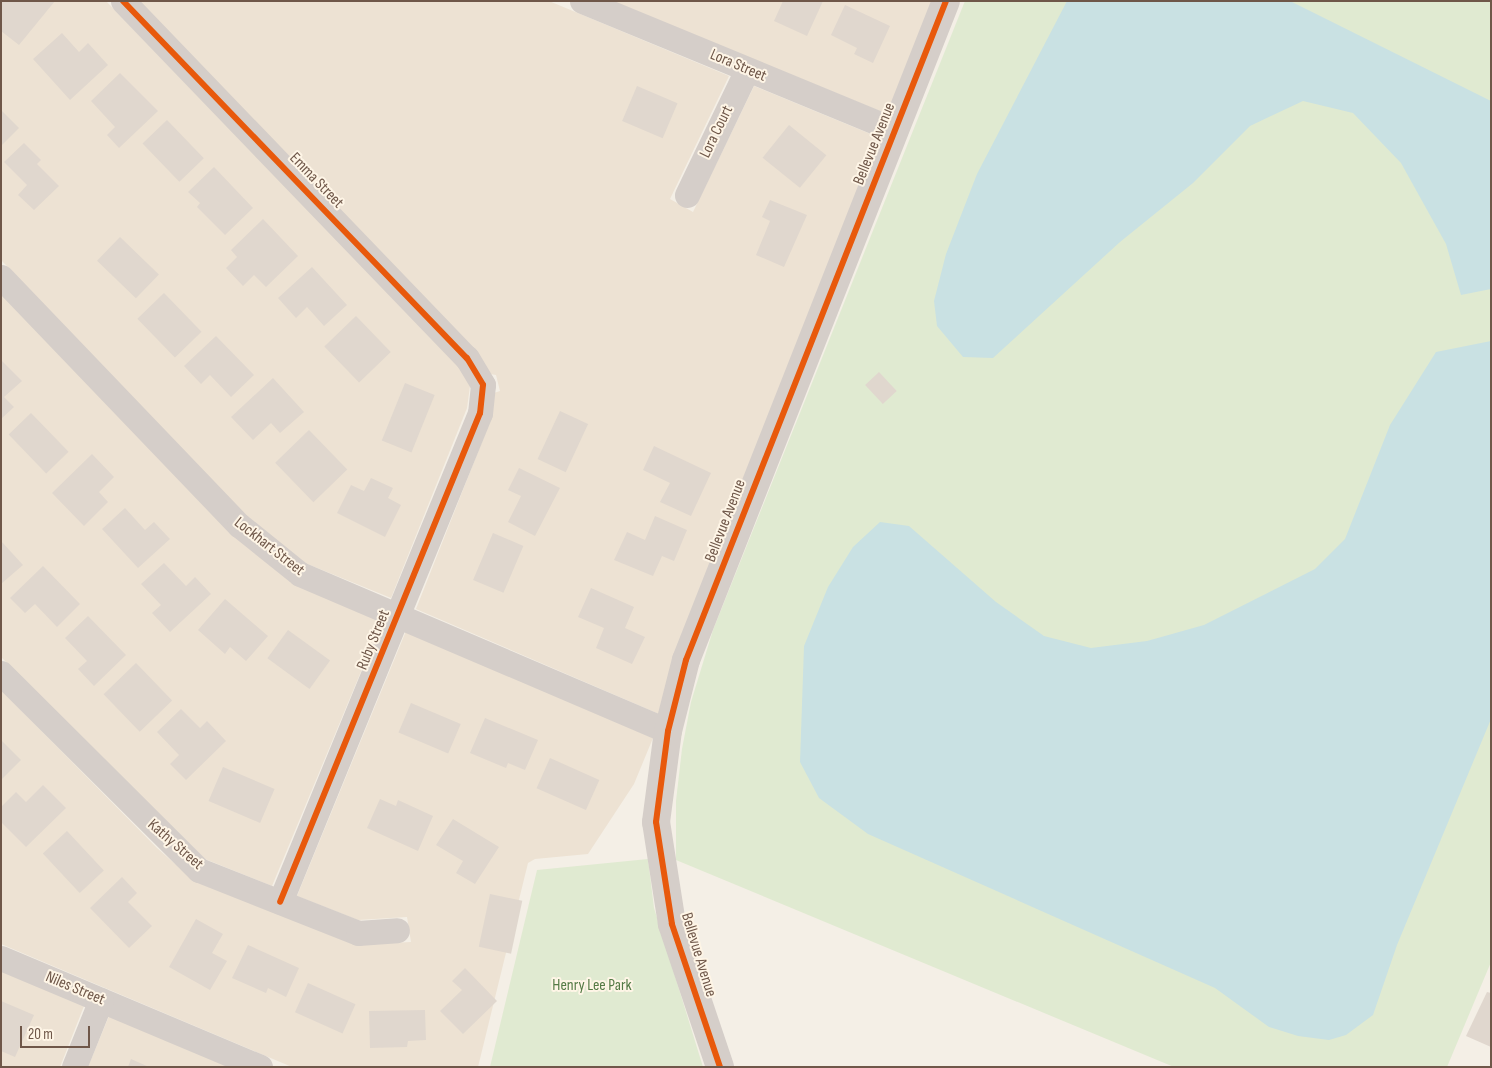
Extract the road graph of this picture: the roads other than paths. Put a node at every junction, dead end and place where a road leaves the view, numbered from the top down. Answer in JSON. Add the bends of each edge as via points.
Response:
{"nodes":[{"id":1,"x":123,"y":1,"type":"edge"},
{"id":2,"x":582,"y":1,"type":"edge"},
{"id":3,"x":946,"y":1,"type":"edge"},
{"id":4,"x":747,"y":70,"type":"junction"},
{"id":5,"x":895,"y":130,"type":"junction"},
{"id":6,"x":687,"y":195,"type":"dead end"},
{"id":7,"x":1,"y":277,"type":"edge"},
{"id":8,"x":482,"y":384,"type":"joint"},
{"id":9,"x":399,"y":615,"type":"junction"},
{"id":10,"x":1,"y":674,"type":"edge"},
{"id":11,"x":668,"y":731,"type":"junction"},
{"id":12,"x":280,"y":902,"type":"junction"},
{"id":13,"x":397,"y":930,"type":"dead end"},
{"id":14,"x":1,"y":958,"type":"edge"},
{"id":15,"x":101,"y":1000,"type":"junction"},
{"id":16,"x":74,"y":1067,"type":"edge"},
{"id":17,"x":260,"y":1067,"type":"edge"},
{"id":18,"x":720,"y":1067,"type":"edge"}],
"edges":[{"from":1,"to":8,"type":"street","name":"Emma Street","via":[[468,358]]},
{"from":2,"to":4,"type":"street","name":"Lora Street"},
{"from":3,"to":5,"type":"street","name":"Bellevue Avenue"},
{"from":4,"to":5,"type":"street","name":"Lora Street"},
{"from":4,"to":6,"type":"street","name":"Lora Court"},
{"from":5,"to":11,"type":"street","name":"Bellevue Avenue","via":[[686,660]]},
{"from":7,"to":9,"type":"street","name":"Lockhart Street","via":[[239,525],[300,574]]},
{"from":8,"to":9,"type":"street","name":"Ruby Street","via":[[480,413]]},
{"from":9,"to":11,"type":"street","name":"Lockhart Street"},
{"from":9,"to":12,"type":"street","name":"Ruby Street"},
{"from":10,"to":12,"type":"street","name":"Kathy Street","via":[[200,870]]},
{"from":11,"to":18,"type":"street","name":"Bellevue Avenue","via":[[656,822],[672,924]]},
{"from":12,"to":13,"type":"street","name":"Kathy Street","via":[[358,933]]},
{"from":14,"to":15,"type":"street","name":"Niles Street"},
{"from":15,"to":16,"type":"street"},
{"from":15,"to":17,"type":"street","name":"Niles Street"}]}
